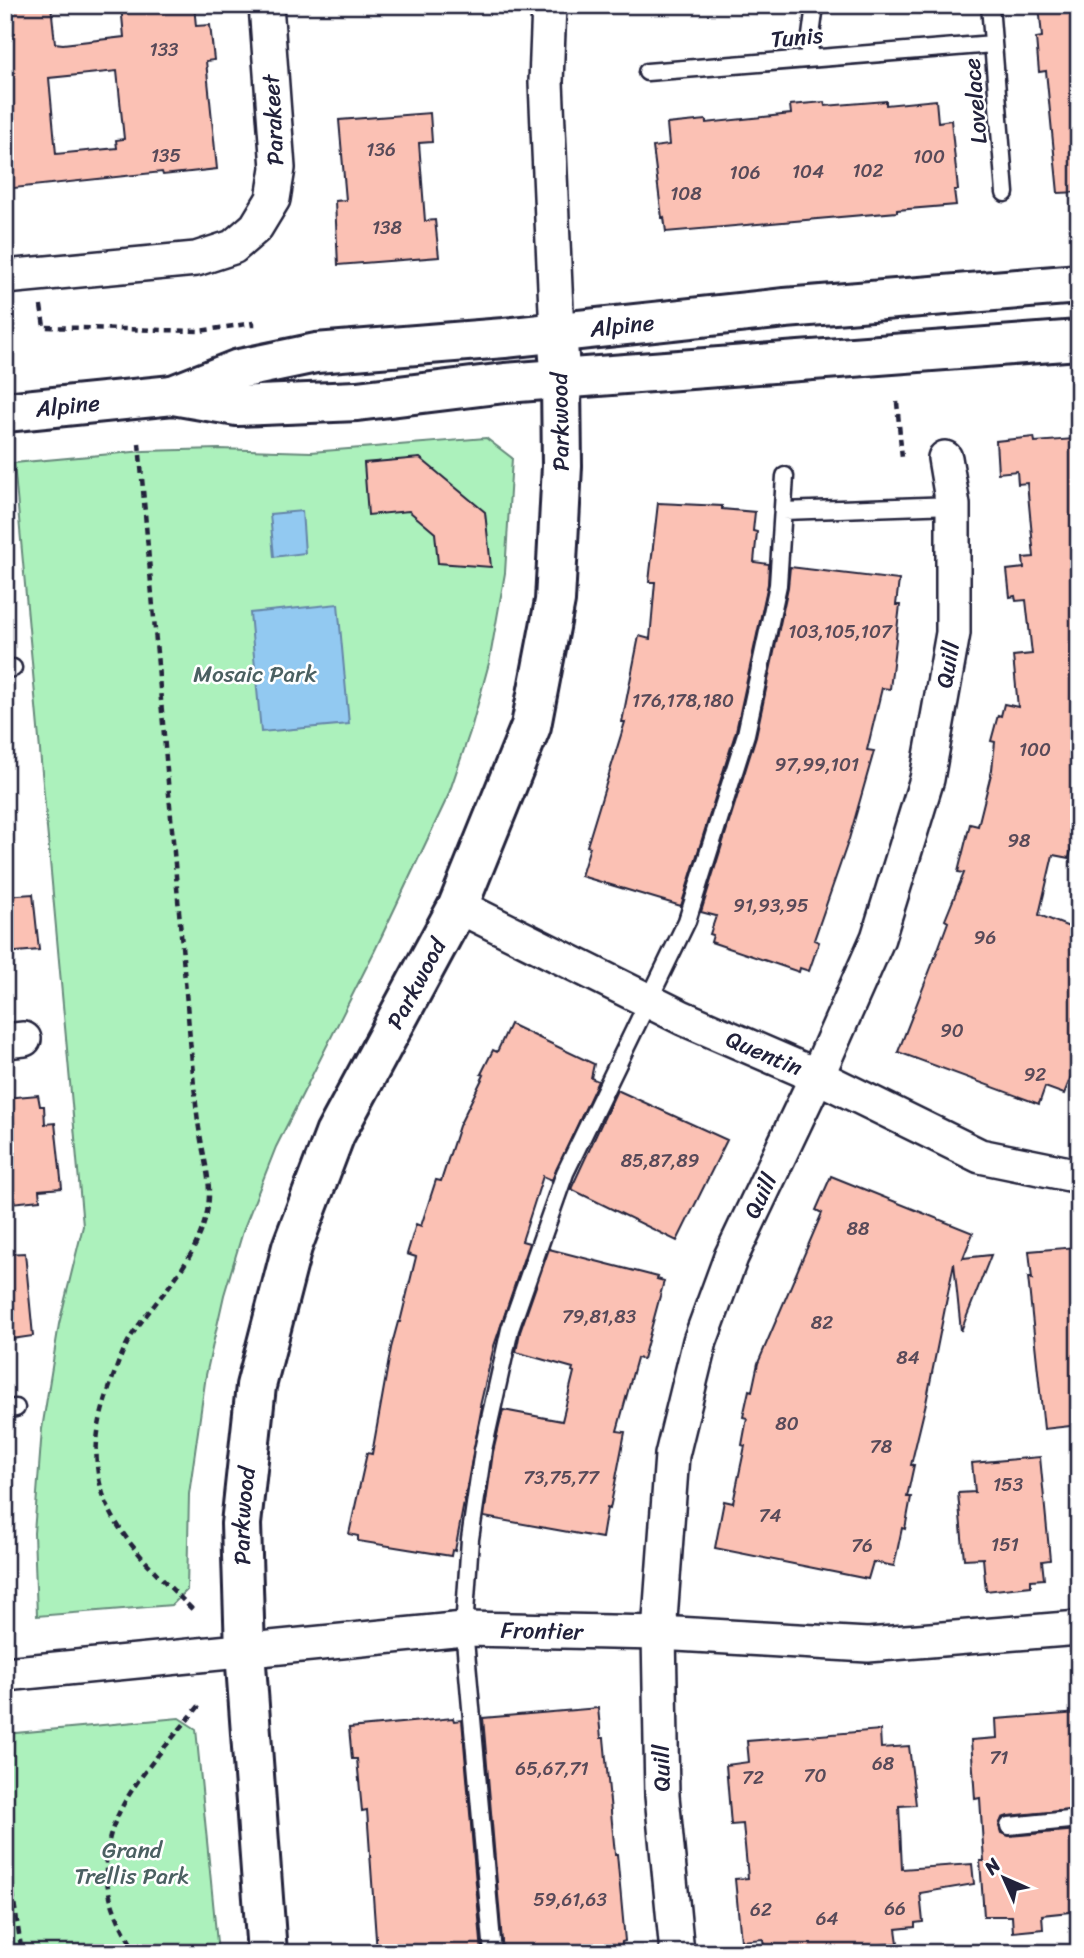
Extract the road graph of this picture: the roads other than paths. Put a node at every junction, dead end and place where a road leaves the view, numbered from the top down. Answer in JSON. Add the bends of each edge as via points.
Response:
{"nodes":[{"id":1,"x":266,"y":5,"type":"edge"},
{"id":2,"x":549,"y":5,"type":"edge"},
{"id":3,"x":815,"y":5,"type":"edge"},
{"id":4,"x":990,"y":5,"type":"edge"},
{"id":5,"x":993,"y":44,"type":"junction"},
{"id":6,"x":808,"y":58,"type":"junction"},
{"id":7,"x":647,"y":72,"type":"dead end"},
{"id":8,"x":1005,"y":193,"type":"dead end"},
{"id":9,"x":5,"y":277,"type":"edge"},
{"id":10,"x":1079,"y":284,"type":"edge"},
{"id":11,"x":557,"y":333,"type":"junction"},
{"id":12,"x":1079,"y":340,"type":"edge"},
{"id":13,"x":561,"y":381,"type":"junction"},
{"id":14,"x":173,"y":395,"type":"junction"},
{"id":15,"x":5,"y":412,"type":"edge"},
{"id":16,"x":945,"y":458,"type":"dead end"},
{"id":17,"x":785,"y":476,"type":"dead end"},
{"id":18,"x":953,"y":505,"type":"junction"},
{"id":19,"x":783,"y":511,"type":"junction"},
{"id":20,"x":458,"y":905,"type":"junction"},
{"id":21,"x":650,"y":1001,"type":"junction"},
{"id":22,"x":817,"y":1076,"type":"junction"},
{"id":23,"x":1079,"y":1176,"type":"edge"},
{"id":24,"x":1079,"y":1628,"type":"edge"},
{"id":25,"x":464,"y":1629,"type":"junction"},
{"id":26,"x":659,"y":1633,"type":"junction"},
{"id":27,"x":245,"y":1651,"type":"junction"},
{"id":28,"x":5,"y":1674,"type":"edge"},
{"id":29,"x":1079,"y":1819,"type":"edge"},
{"id":30,"x":1009,"y":1826,"type":"dead end"},
{"id":31,"x":267,"y":1953,"type":"edge"},
{"id":32,"x":493,"y":1953,"type":"edge"},
{"id":33,"x":677,"y":1953,"type":"edge"}],
"edges":[{"from":1,"to":9,"type":"street","name":"Parakeet","via":[[278,168],[273,199],[256,227],[233,247],[197,259]]},
{"from":2,"to":11,"type":"street","name":"Parkwood","via":[[547,82]]},
{"from":3,"to":6,"type":"lane"},
{"from":4,"to":5,"type":"lane","name":"Lovelace"},
{"from":5,"to":6,"type":"lane","name":"Tunis"},
{"from":5,"to":8,"type":"lane","name":"Lovelace"},
{"from":6,"to":7,"type":"lane","name":"Tunis"},
{"from":10,"to":11,"type":"street","name":"Alpine","via":[[785,308]]},
{"from":11,"to":13,"type":"street","name":"Parkwood"},
{"from":11,"to":14,"type":"street","name":"Alpine","via":[[316,353],[239,369]]},
{"from":12,"to":13,"type":"street","name":"Alpine"},
{"from":13,"to":14,"type":"street","name":"Alpine","via":[[357,401],[237,406]]},
{"from":13,"to":20,"type":"street","name":"Parkwood","via":[[555,601],[534,714]]},
{"from":14,"to":15,"type":"street","name":"Alpine"},
{"from":16,"to":18,"type":"street","name":"Quill"},
{"from":17,"to":19,"type":"lane"},
{"from":18,"to":19,"type":"lane"},
{"from":18,"to":22,"type":"street","name":"Quill","via":[[953,633],[927,779],[878,938]]},
{"from":19,"to":21,"type":"lane","via":[[778,585],[746,734],[687,922]]},
{"from":20,"to":21,"type":"street","name":"Quentin"},
{"from":20,"to":27,"type":"street","name":"Parkwood","via":[[335,1134],[292,1247],[256,1386],[241,1524]]},
{"from":21,"to":22,"type":"street","name":"Quentin"},
{"from":21,"to":25,"type":"lane","via":[[565,1173],[510,1329],[483,1450],[470,1539]]},
{"from":22,"to":23,"type":"street","name":"Quentin","via":[[980,1156]]},
{"from":22,"to":26,"type":"street","name":"Quill","via":[[731,1257],[700,1341],[672,1455]]},
{"from":24,"to":26,"type":"street","name":"Frontier","via":[[868,1645]]},
{"from":25,"to":26,"type":"street","name":"Frontier"},
{"from":25,"to":27,"type":"street","name":"Frontier"},
{"from":25,"to":32,"type":"lane"},
{"from":26,"to":33,"type":"street","name":"Quill","via":[[662,1796]]},
{"from":27,"to":28,"type":"street","name":"Frontier"},
{"from":27,"to":31,"type":"street","name":"Parkwood"},
{"from":29,"to":30,"type":"lane"}]}
